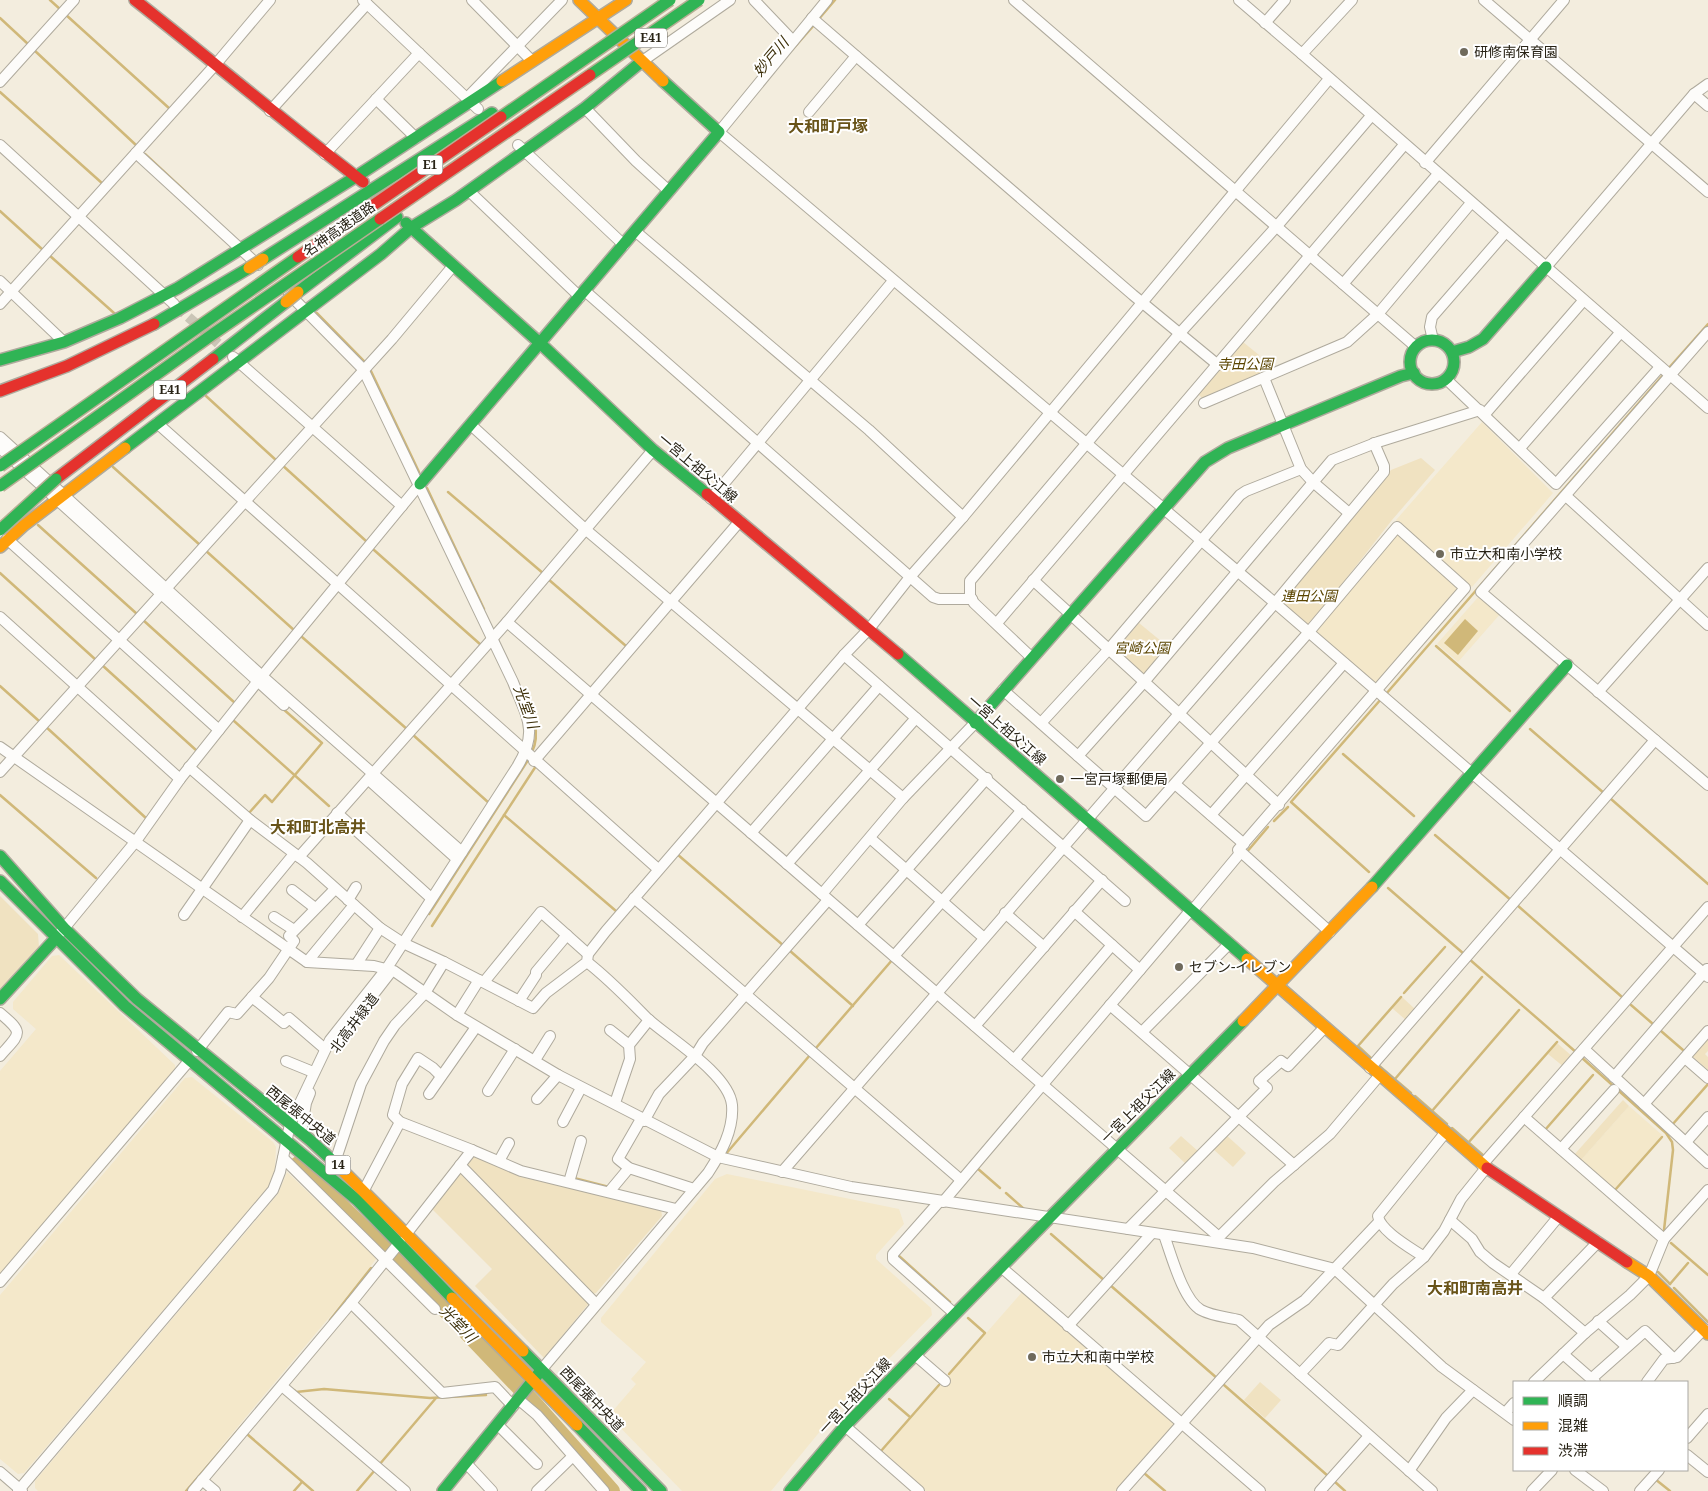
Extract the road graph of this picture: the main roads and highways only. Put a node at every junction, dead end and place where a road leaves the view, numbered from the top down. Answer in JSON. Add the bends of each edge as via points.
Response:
{"nodes":[{"id":1,"x":135,"y":0,"type":"edge"},
{"id":2,"x":579,"y":0,"type":"edge"},
{"id":3,"x":626,"y":0,"type":"edge"},
{"id":4,"x":660,"y":0,"type":"edge"},
{"id":5,"x":670,"y":0,"type":"edge"},
{"id":6,"x":699,"y":0,"type":"edge"},
{"id":7,"x":707,"y":0,"type":"edge"},
{"id":8,"x":599,"y":19,"type":"junction"},
{"id":9,"x":642,"y":62,"type":"junction"},
{"id":10,"x":361,"y":180,"type":"junction"},
{"id":11,"x":409,"y":225,"type":"junction"},
{"id":12,"x":1546,"y":267,"type":"road end"},
{"id":13,"x":541,"y":344,"type":"junction"},
{"id":14,"x":1452,"y":352,"type":"junction"},
{"id":15,"x":0,"y":360,"type":"edge"},
{"id":16,"x":1414,"y":373,"type":"junction"},
{"id":17,"x":0,"y":390,"type":"edge"},
{"id":18,"x":0,"y":466,"type":"edge"},
{"id":19,"x":420,"y":484,"type":"road end"},
{"id":20,"x":0,"y":486,"type":"edge"},
{"id":21,"x":2,"y":539,"type":"edge"},
{"id":22,"x":1567,"y":665,"type":"road end"},
{"id":23,"x":975,"y":723,"type":"junction"},
{"id":24,"x":0,"y":856,"type":"edge"},
{"id":25,"x":0,"y":881,"type":"edge"},
{"id":26,"x":56,"y":938,"type":"junction"},
{"id":27,"x":1277,"y":987,"type":"junction"},
{"id":28,"x":0,"y":999,"type":"edge"},
{"id":29,"x":395,"y":1248,"type":"junction"},
{"id":30,"x":1706,"y":1331,"type":"edge"},
{"id":31,"x":542,"y":1369,"type":"junction"},
{"id":32,"x":530,"y":1384,"type":"junction"},
{"id":33,"x":443,"y":1491,"type":"edge"},
{"id":34,"x":641,"y":1491,"type":"edge"},
{"id":35,"x":661,"y":1491,"type":"edge"},
{"id":36,"x":790,"y":1491,"type":"edge"}],
"edges":[{"from":1,"to":10,"type":"main road","via":[[270,111]]},
{"from":2,"to":8,"type":"main road"},
{"from":3,"to":8,"type":"main road"},
{"from":4,"to":17,"type":"main road","bridge":true,"via":[[460,134],[183,310],[122,344],[63,369]]},
{"from":5,"to":18,"type":"main road","name":"名神高速道路","number":"E1","bridge":true},
{"from":6,"to":20,"type":"main road","name":"名神高速道路","number":"E1","bridge":true,"via":[[220,329]]},
{"from":7,"to":21,"type":"main road","number":"E41","bridge":true,"via":[[445,181],[298,292],[56,479]]},
{"from":8,"to":9,"type":"main road"},
{"from":8,"to":10,"type":"main road","via":[[416,138]]},
{"from":9,"to":11,"type":"main road","via":[[585,108],[521,148],[469,191]]},
{"from":9,"to":13,"type":"main road","via":[[719,132]]},
{"from":10,"to":15,"type":"main road","via":[[120,318],[64,342]]},
{"from":11,"to":13,"type":"main road","name":"一宮上祖父江線"},
{"from":11,"to":21,"type":"main road","via":[[381,254],[235,359],[61,498]]},
{"from":12,"to":14,"type":"main road","via":[[1483,339]]},
{"from":13,"to":19,"type":"main road"},
{"from":13,"to":23,"type":"main road","name":"一宮上祖父江線","via":[[653,450],[869,629]]},
{"from":14,"to":16,"type":"main road","via":[[1454,366],[1446,379],[1425,382]]},
{"from":14,"to":16,"type":"main road","via":[[1444,344],[1427,341],[1416,348],[1411,360]]},
{"from":16,"to":23,"type":"main road","via":[[1214,455],[1197,468]]},
{"from":22,"to":27,"type":"main road","via":[[1353,909]]},
{"from":23,"to":27,"type":"main road","name":"一宮上祖父江線"},
{"from":24,"to":29,"type":"main road","name":"西尾張中央道","number":"14","via":[[64,928],[136,999],[301,1133],[364,1190]]},
{"from":25,"to":26,"type":"main road","name":"西尾張中央道","number":"14"},
{"from":26,"to":28,"type":"main road"},
{"from":26,"to":29,"type":"main road","name":"西尾張中央道","number":"14","via":[[125,1006],[334,1180]]},
{"from":27,"to":30,"type":"main road","via":[[1484,1167],[1649,1276]]},
{"from":27,"to":36,"type":"main road","name":"一宮上祖父江線","via":[[845,1426]]},
{"from":29,"to":31,"type":"main road","name":"西尾張中央道","number":"14"},
{"from":29,"to":32,"type":"main road","name":"西尾張中央道","number":"14"},
{"from":31,"to":32,"type":"main road"},
{"from":31,"to":35,"type":"main road","name":"西尾張中央道","number":"14"},
{"from":32,"to":33,"type":"main road"},
{"from":32,"to":34,"type":"main road","name":"西尾張中央道","number":"14"}]}
